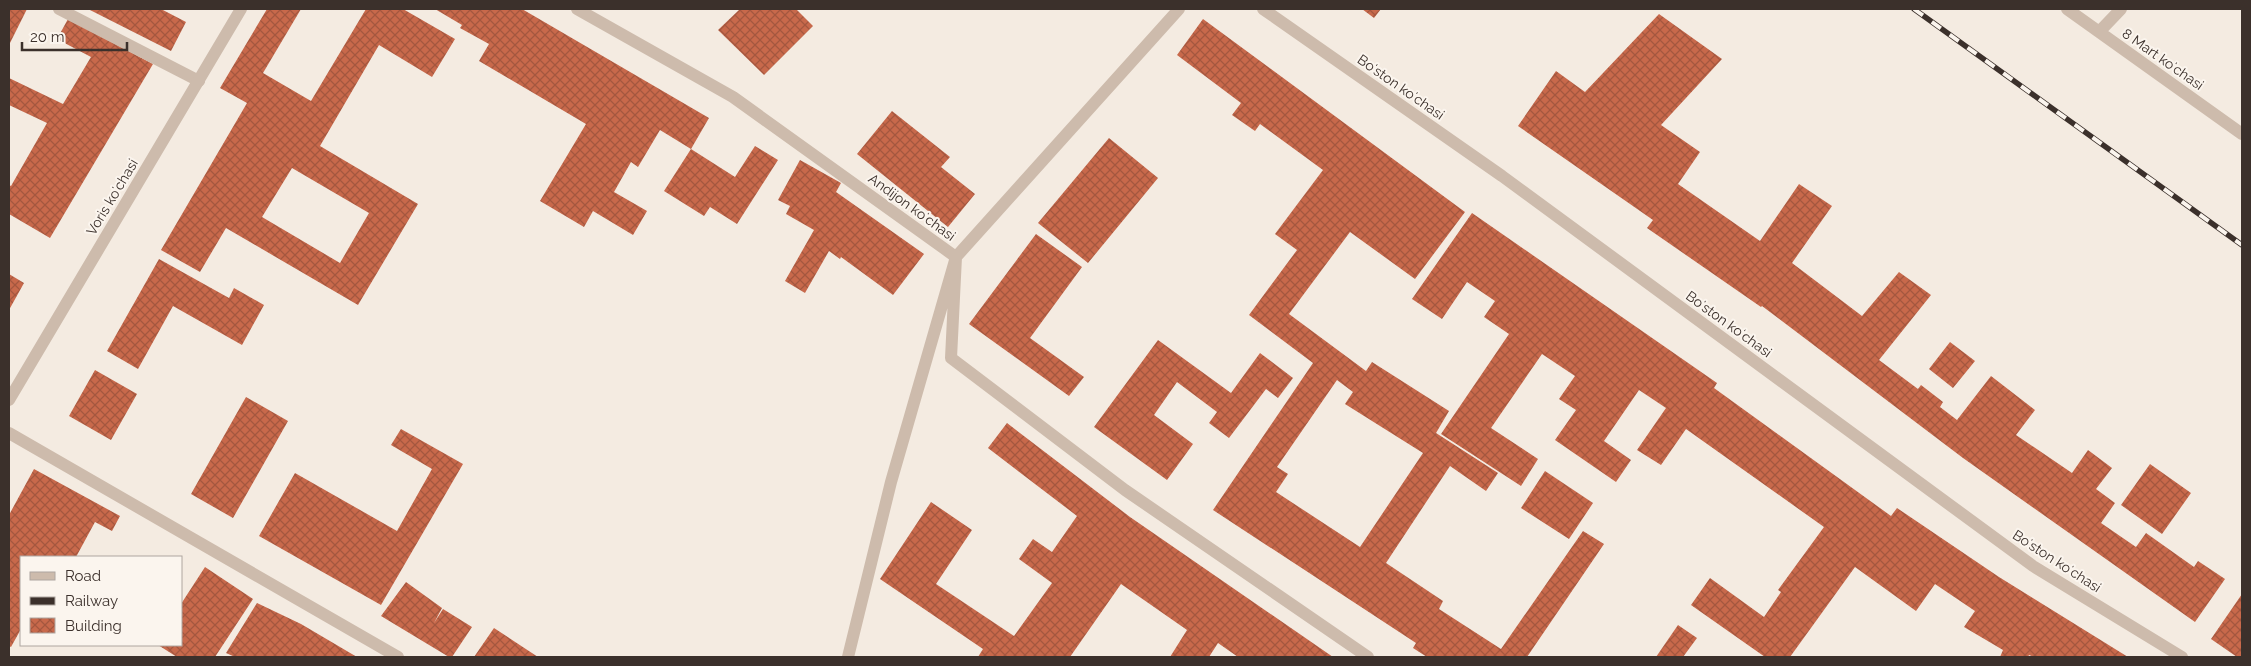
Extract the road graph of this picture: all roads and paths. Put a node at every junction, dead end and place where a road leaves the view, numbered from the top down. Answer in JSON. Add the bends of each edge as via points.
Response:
{"nodes":[{"id":1,"x":59,"y":9,"type":"edge"},
{"id":2,"x":241,"y":9,"type":"edge"},
{"id":3,"x":577,"y":9,"type":"edge"},
{"id":4,"x":1179,"y":9,"type":"edge"},
{"id":5,"x":1263,"y":9,"type":"edge"},
{"id":6,"x":2067,"y":9,"type":"edge"},
{"id":7,"x":2120,"y":10,"type":"edge"},
{"id":8,"x":2099,"y":32,"type":"junction"},
{"id":9,"x":199,"y":81,"type":"junction"},
{"id":10,"x":2242,"y":134,"type":"edge"},
{"id":11,"x":956,"y":257,"type":"junction"},
{"id":12,"x":9,"y":400,"type":"edge"},
{"id":13,"x":9,"y":433,"type":"edge"},
{"id":14,"x":398,"y":657,"type":"edge"},
{"id":15,"x":848,"y":657,"type":"edge"},
{"id":16,"x":1368,"y":657,"type":"edge"},
{"id":17,"x":2182,"y":657,"type":"edge"}],
"edges":[{"from":1,"to":9,"type":"street"},
{"from":2,"to":9,"type":"street","name":"Voris koʻchasi"},
{"from":3,"to":11,"type":"street","name":"Andijon koʻchasi","via":[[733,97]]},
{"from":4,"to":11,"type":"street"},
{"from":5,"to":17,"type":"street","name":"Boʻston koʻchasi","via":[[1502,176],[2033,566]]},
{"from":6,"to":8,"type":"street","name":"8 Mart koʻchasi"},
{"from":7,"to":8,"type":"street"},
{"from":8,"to":10,"type":"street","name":"8 Mart koʻchasi"},
{"from":9,"to":12,"type":"street","name":"Voris koʻchasi"},
{"from":11,"to":15,"type":"street","name":"Andijon koʻchasi","via":[[890,482]]},
{"from":11,"to":16,"type":"street","via":[[950,358],[1125,490]]},
{"from":13,"to":14,"type":"street"}]}
